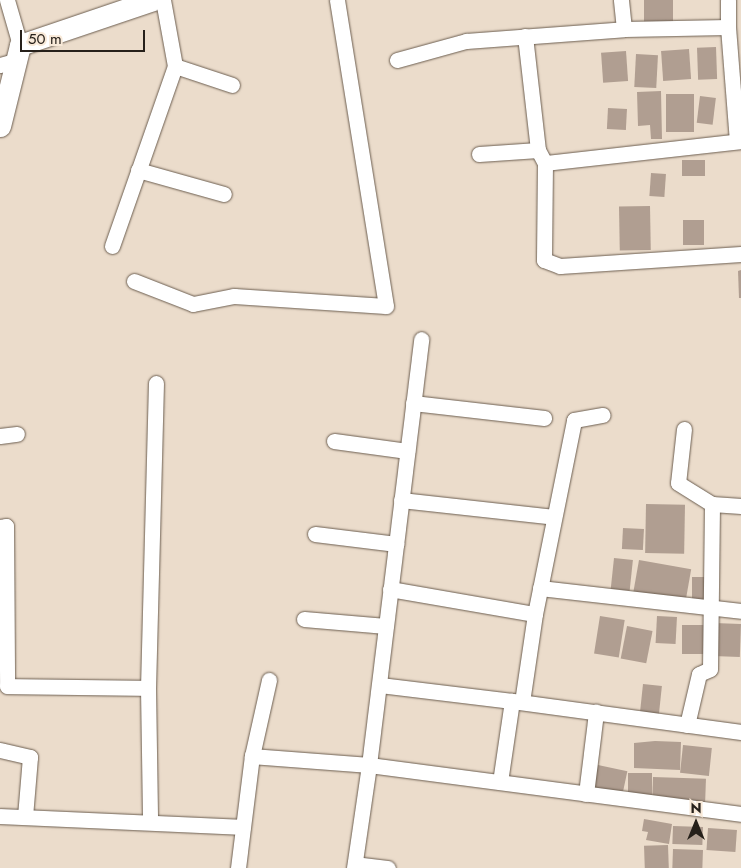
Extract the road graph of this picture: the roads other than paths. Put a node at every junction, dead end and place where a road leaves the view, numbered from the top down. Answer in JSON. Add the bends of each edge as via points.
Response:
{"nodes":[{"id":1,"x":7,"y":0,"type":"edge"},
{"id":2,"x":153,"y":0,"type":"edge"},
{"id":3,"x":163,"y":0,"type":"edge"},
{"id":4,"x":337,"y":0,"type":"edge"},
{"id":5,"x":621,"y":0,"type":"edge"},
{"id":6,"x":728,"y":0,"type":"edge"},
{"id":7,"x":728,"y":27,"type":"junction"},
{"id":8,"x":624,"y":29,"type":"junction"},
{"id":9,"x":525,"y":36,"type":"junction"},
{"id":10,"x":12,"y":57,"type":"edge"},
{"id":11,"x":397,"y":60,"type":"dead end"},
{"id":12,"x":175,"y":66,"type":"junction"},
{"id":13,"x":232,"y":85,"type":"dead end"},
{"id":14,"x":0,"y":126,"type":"edge"},
{"id":15,"x":739,"y":141,"type":"edge"},
{"id":16,"x":479,"y":154,"type":"dead end"},
{"id":17,"x":542,"y":157,"type":"junction"},
{"id":18,"x":138,"y":170,"type":"junction"},
{"id":19,"x":224,"y":194,"type":"dead end"},
{"id":20,"x":112,"y":246,"type":"dead end"},
{"id":21,"x":741,"y":254,"type":"edge"},
{"id":22,"x":134,"y":281,"type":"dead end"},
{"id":23,"x":421,"y":339,"type":"dead end"},
{"id":24,"x":156,"y":383,"type":"dead end"},
{"id":25,"x":413,"y":403,"type":"junction"},
{"id":26,"x":603,"y":414,"type":"dead end"},
{"id":27,"x":544,"y":418,"type":"dead end"},
{"id":28,"x":684,"y":429,"type":"dead end"},
{"id":29,"x":17,"y":434,"type":"dead end"},
{"id":30,"x":0,"y":436,"type":"edge"},
{"id":31,"x":334,"y":441,"type":"dead end"},
{"id":32,"x":407,"y":451,"type":"junction"},
{"id":33,"x":401,"y":500,"type":"junction"},
{"id":34,"x":712,"y":504,"type":"junction"},
{"id":35,"x":741,"y":506,"type":"edge"},
{"id":36,"x":554,"y":517,"type":"junction"},
{"id":37,"x":0,"y":527,"type":"edge"},
{"id":38,"x":315,"y":534,"type":"dead end"},
{"id":39,"x":396,"y":544,"type":"junction"},
{"id":40,"x":540,"y":588,"type":"junction"},
{"id":41,"x":390,"y":589,"type":"junction"},
{"id":42,"x":712,"y":608,"type":"junction"},
{"id":43,"x":741,"y":611,"type":"edge"},
{"id":44,"x":536,"y":614,"type":"junction"},
{"id":45,"x":304,"y":620,"type":"dead end"},
{"id":46,"x":386,"y":626,"type":"junction"},
{"id":47,"x":269,"y":680,"type":"dead end"},
{"id":48,"x":380,"y":685,"type":"junction"},
{"id":49,"x":4,"y":686,"type":"edge"},
{"id":50,"x":148,"y":688,"type":"junction"},
{"id":51,"x":517,"y":701,"type":"junction"},
{"id":52,"x":596,"y":712,"type":"junction"},
{"id":53,"x":687,"y":725,"type":"junction"},
{"id":54,"x":741,"y":732,"type":"edge"},
{"id":55,"x":0,"y":750,"type":"edge"},
{"id":56,"x":252,"y":756,"type":"junction"},
{"id":57,"x":369,"y":764,"type":"junction"},
{"id":58,"x":500,"y":782,"type":"junction"},
{"id":59,"x":586,"y":794,"type":"junction"},
{"id":60,"x":741,"y":814,"type":"edge"},
{"id":61,"x":0,"y":816,"type":"edge"},
{"id":62,"x":25,"y":817,"type":"junction"},
{"id":63,"x":150,"y":822,"type":"junction"},
{"id":64,"x":243,"y":827,"type":"junction"},
{"id":65,"x":355,"y":866,"type":"edge"},
{"id":66,"x":238,"y":868,"type":"edge"},
{"id":67,"x":388,"y":868,"type":"edge"}],
"edges":[{"from":1,"to":10,"type":"street"},
{"from":2,"to":10,"type":"street"},
{"from":3,"to":12,"type":"street"},
{"from":4,"to":22,"type":"street","via":[[386,306],[234,296],[193,304]]},
{"from":5,"to":8,"type":"street"},
{"from":6,"to":7,"type":"street"},
{"from":7,"to":8,"type":"street"},
{"from":7,"to":15,"type":"street"},
{"from":8,"to":9,"type":"street"},
{"from":9,"to":11,"type":"street","via":[[466,41]]},
{"from":9,"to":17,"type":"street"},
{"from":10,"to":14,"type":"street"},
{"from":12,"to":13,"type":"street"},
{"from":12,"to":18,"type":"street"},
{"from":15,"to":17,"type":"street"},
{"from":16,"to":17,"type":"street"},
{"from":17,"to":21,"type":"street","via":[[544,260],[550,264]]},
{"from":18,"to":19,"type":"street"},
{"from":18,"to":20,"type":"street"},
{"from":23,"to":25,"type":"street"},
{"from":24,"to":50,"type":"street"},
{"from":25,"to":27,"type":"street"},
{"from":25,"to":32,"type":"street"},
{"from":26,"to":36,"type":"street","via":[[574,420]]},
{"from":28,"to":34,"type":"street","via":[[678,483]]},
{"from":29,"to":30,"type":"street"},
{"from":31,"to":32,"type":"street"},
{"from":32,"to":33,"type":"street"},
{"from":33,"to":36,"type":"street"},
{"from":33,"to":39,"type":"street"},
{"from":34,"to":35,"type":"street"},
{"from":34,"to":42,"type":"street"},
{"from":36,"to":40,"type":"street"},
{"from":37,"to":49,"type":"street","via":[[6,526]]},
{"from":38,"to":39,"type":"street"},
{"from":39,"to":41,"type":"street"},
{"from":40,"to":42,"type":"street"},
{"from":40,"to":44,"type":"street"},
{"from":41,"to":44,"type":"street"},
{"from":41,"to":46,"type":"street"},
{"from":42,"to":43,"type":"street"},
{"from":42,"to":53,"type":"street","via":[[710,669],[699,674]]},
{"from":44,"to":51,"type":"street"},
{"from":45,"to":46,"type":"street"},
{"from":46,"to":48,"type":"street"},
{"from":47,"to":56,"type":"street"},
{"from":48,"to":51,"type":"street"},
{"from":48,"to":57,"type":"street"},
{"from":49,"to":50,"type":"street"},
{"from":50,"to":63,"type":"street"},
{"from":51,"to":52,"type":"street"},
{"from":51,"to":58,"type":"street"},
{"from":52,"to":53,"type":"street"},
{"from":52,"to":59,"type":"street"},
{"from":53,"to":54,"type":"street"},
{"from":55,"to":62,"type":"street","via":[[30,757]]},
{"from":56,"to":57,"type":"street"},
{"from":56,"to":64,"type":"street"},
{"from":57,"to":58,"type":"street"},
{"from":57,"to":65,"type":"street"},
{"from":58,"to":59,"type":"street"},
{"from":59,"to":60,"type":"street"},
{"from":61,"to":62,"type":"street"},
{"from":62,"to":63,"type":"street"},
{"from":63,"to":64,"type":"street"},
{"from":64,"to":66,"type":"street"},
{"from":65,"to":67,"type":"street"}]}
